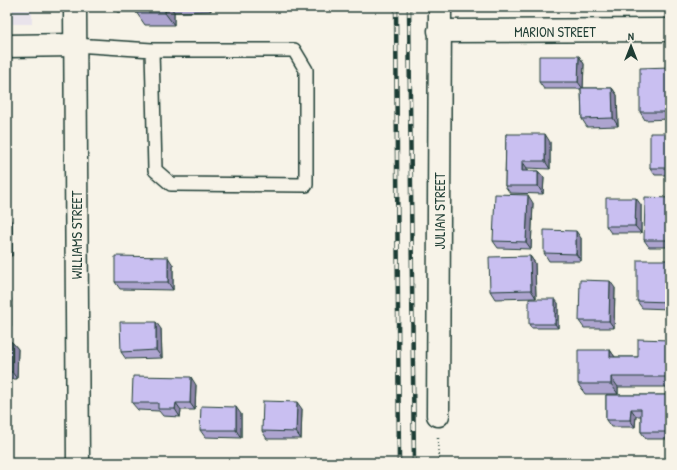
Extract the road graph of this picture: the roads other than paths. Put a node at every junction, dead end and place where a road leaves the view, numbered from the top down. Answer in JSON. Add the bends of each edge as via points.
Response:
{"nodes":[{"id":1,"x":75,"y":7,"type":"edge"},
{"id":2,"x":440,"y":7,"type":"edge"},
{"id":3,"x":670,"y":30,"type":"edge"},
{"id":4,"x":439,"y":32,"type":"junction"},
{"id":5,"x":75,"y":45,"type":"junction"},
{"id":6,"x":7,"y":46,"type":"edge"},
{"id":7,"x":152,"y":50,"type":"junction"},
{"id":8,"x":438,"y":415,"type":"dead end"},
{"id":9,"x":78,"y":463,"type":"edge"}],
"edges":[{"from":1,"to":5,"type":"street","name":"WILLIAMS STREET"},
{"from":2,"to":4,"type":"street","name":"JULIAN STREET"},
{"from":3,"to":4,"type":"street","name":"MARION STREET"},
{"from":4,"to":8,"type":"street","name":"JULIAN STREET"},
{"from":5,"to":6,"type":"street"},
{"from":5,"to":7,"type":"lane"},
{"from":5,"to":9,"type":"street","name":"WILLIAMS STREET"},
{"from":7,"to":7,"type":"lane","via":[[294,50],[306,70],[306,185],[171,184],[155,170]]}]}
